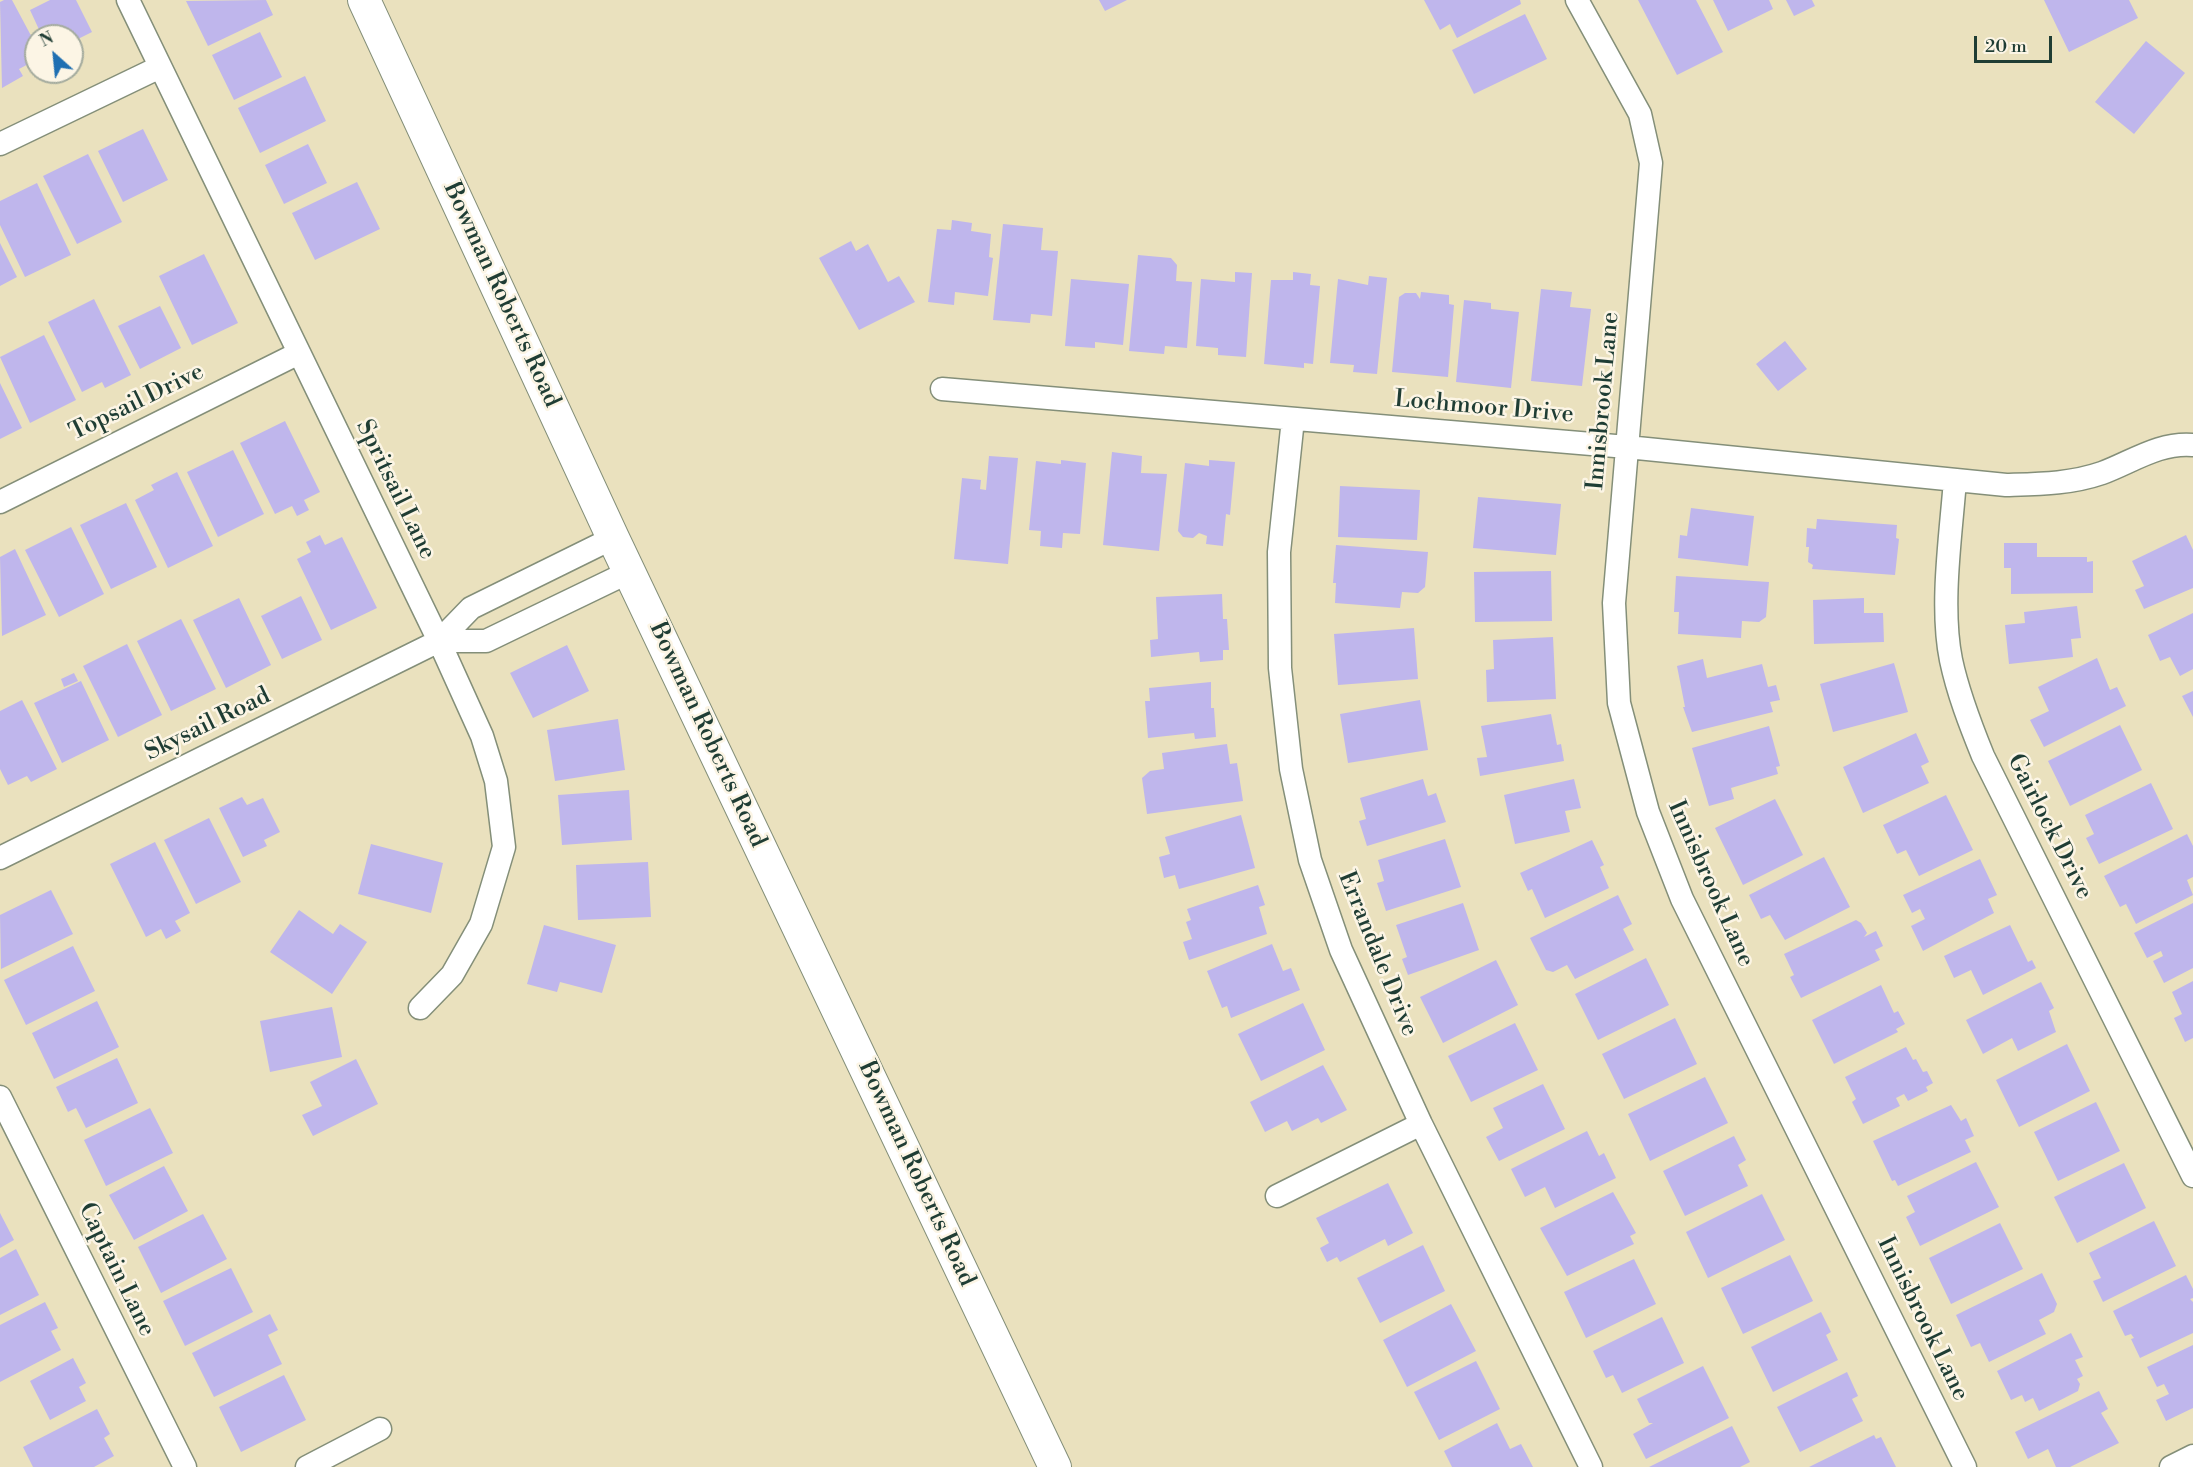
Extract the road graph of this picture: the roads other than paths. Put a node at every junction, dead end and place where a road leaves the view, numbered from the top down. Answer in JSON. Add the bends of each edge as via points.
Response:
{"nodes":[{"id":1,"x":128,"y":0,"type":"edge"},
{"id":2,"x":364,"y":0,"type":"edge"},
{"id":3,"x":1577,"y":0,"type":"edge"},
{"id":4,"x":160,"y":67,"type":"junction"},
{"id":5,"x":0,"y":144,"type":"edge"},
{"id":6,"x":299,"y":353,"type":"junction"},
{"id":7,"x":942,"y":389,"type":"dead end"},
{"id":8,"x":1293,"y":418,"type":"junction"},
{"id":9,"x":2193,"y":445,"type":"edge"},
{"id":10,"x":1627,"y":447,"type":"junction"},
{"id":11,"x":1955,"y":480,"type":"junction"},
{"id":12,"x":0,"y":502,"type":"edge"},
{"id":13,"x":613,"y":538,"type":"junction"},
{"id":14,"x":630,"y":572,"type":"junction"},
{"id":15,"x":439,"y":641,"type":"junction"},
{"id":16,"x":0,"y":858,"type":"edge"},
{"id":17,"x":420,"y":1008,"type":"dead end"},
{"id":18,"x":0,"y":1097,"type":"edge"},
{"id":19,"x":1421,"y":1124,"type":"junction"},
{"id":20,"x":2193,"y":1176,"type":"edge"},
{"id":21,"x":1277,"y":1196,"type":"dead end"},
{"id":22,"x":380,"y":1429,"type":"dead end"},
{"id":23,"x":2193,"y":1456,"type":"edge"},
{"id":24,"x":185,"y":1467,"type":"edge"},
{"id":25,"x":307,"y":1467,"type":"edge"},
{"id":26,"x":1055,"y":1467,"type":"edge"},
{"id":27,"x":1591,"y":1467,"type":"edge"},
{"id":28,"x":1965,"y":1467,"type":"edge"},
{"id":29,"x":2171,"y":1467,"type":"edge"}],
"edges":[{"from":1,"to":4,"type":"street","name":"Spritsail Lane"},
{"from":2,"to":13,"type":"street","name":"Bowman Roberts Road"},
{"from":3,"to":10,"type":"street","name":"Innisbrook Lane","via":[[1640,114],[1651,163]]},
{"from":4,"to":5,"type":"street"},
{"from":4,"to":6,"type":"street","name":"Spritsail Lane"},
{"from":6,"to":12,"type":"street","name":"Topsail Drive"},
{"from":6,"to":15,"type":"street","name":"Spritsail Lane"},
{"from":7,"to":8,"type":"street","name":"Lochmoor Drive"},
{"from":8,"to":10,"type":"street","name":"Lochmoor Drive"},
{"from":8,"to":19,"type":"street","name":"Errandale Drive","via":[[1278,552],[1280,668],[1291,769],[1310,861],[1341,950]]},
{"from":9,"to":11,"type":"street","name":"Lochmoor Drive","via":[[2157,449],[2101,473],[2057,484]]},
{"from":10,"to":11,"type":"street","name":"Lochmoor Drive"},
{"from":10,"to":28,"type":"street","name":"Innisbrook Lane","via":[[1614,603],[1619,703],[1648,812],[1682,899]]},
{"from":11,"to":20,"type":"street","name":"Gairlock Drive","via":[[1947,598],[1950,657],[1963,706],[1983,756]]},
{"from":13,"to":14,"type":"street","name":"Bowman Roberts Road"},
{"from":13,"to":15,"type":"street","name":"Skysail Road","via":[[471,608]]},
{"from":14,"to":15,"type":"street","name":"Skysail Road","via":[[486,641]]},
{"from":14,"to":26,"type":"street","name":"Bowman Roberts Road"},
{"from":15,"to":16,"type":"street","name":"Skysail Road"},
{"from":15,"to":17,"type":"street","name":"Spritsail Lane","via":[[482,736],[496,782],[504,847],[482,924],[452,975]]},
{"from":18,"to":24,"type":"street","name":"Captain Lane"},
{"from":19,"to":21,"type":"street"},
{"from":19,"to":27,"type":"street","name":"Errandale Drive"},
{"from":22,"to":25,"type":"street"},
{"from":23,"to":29,"type":"street"}]}
